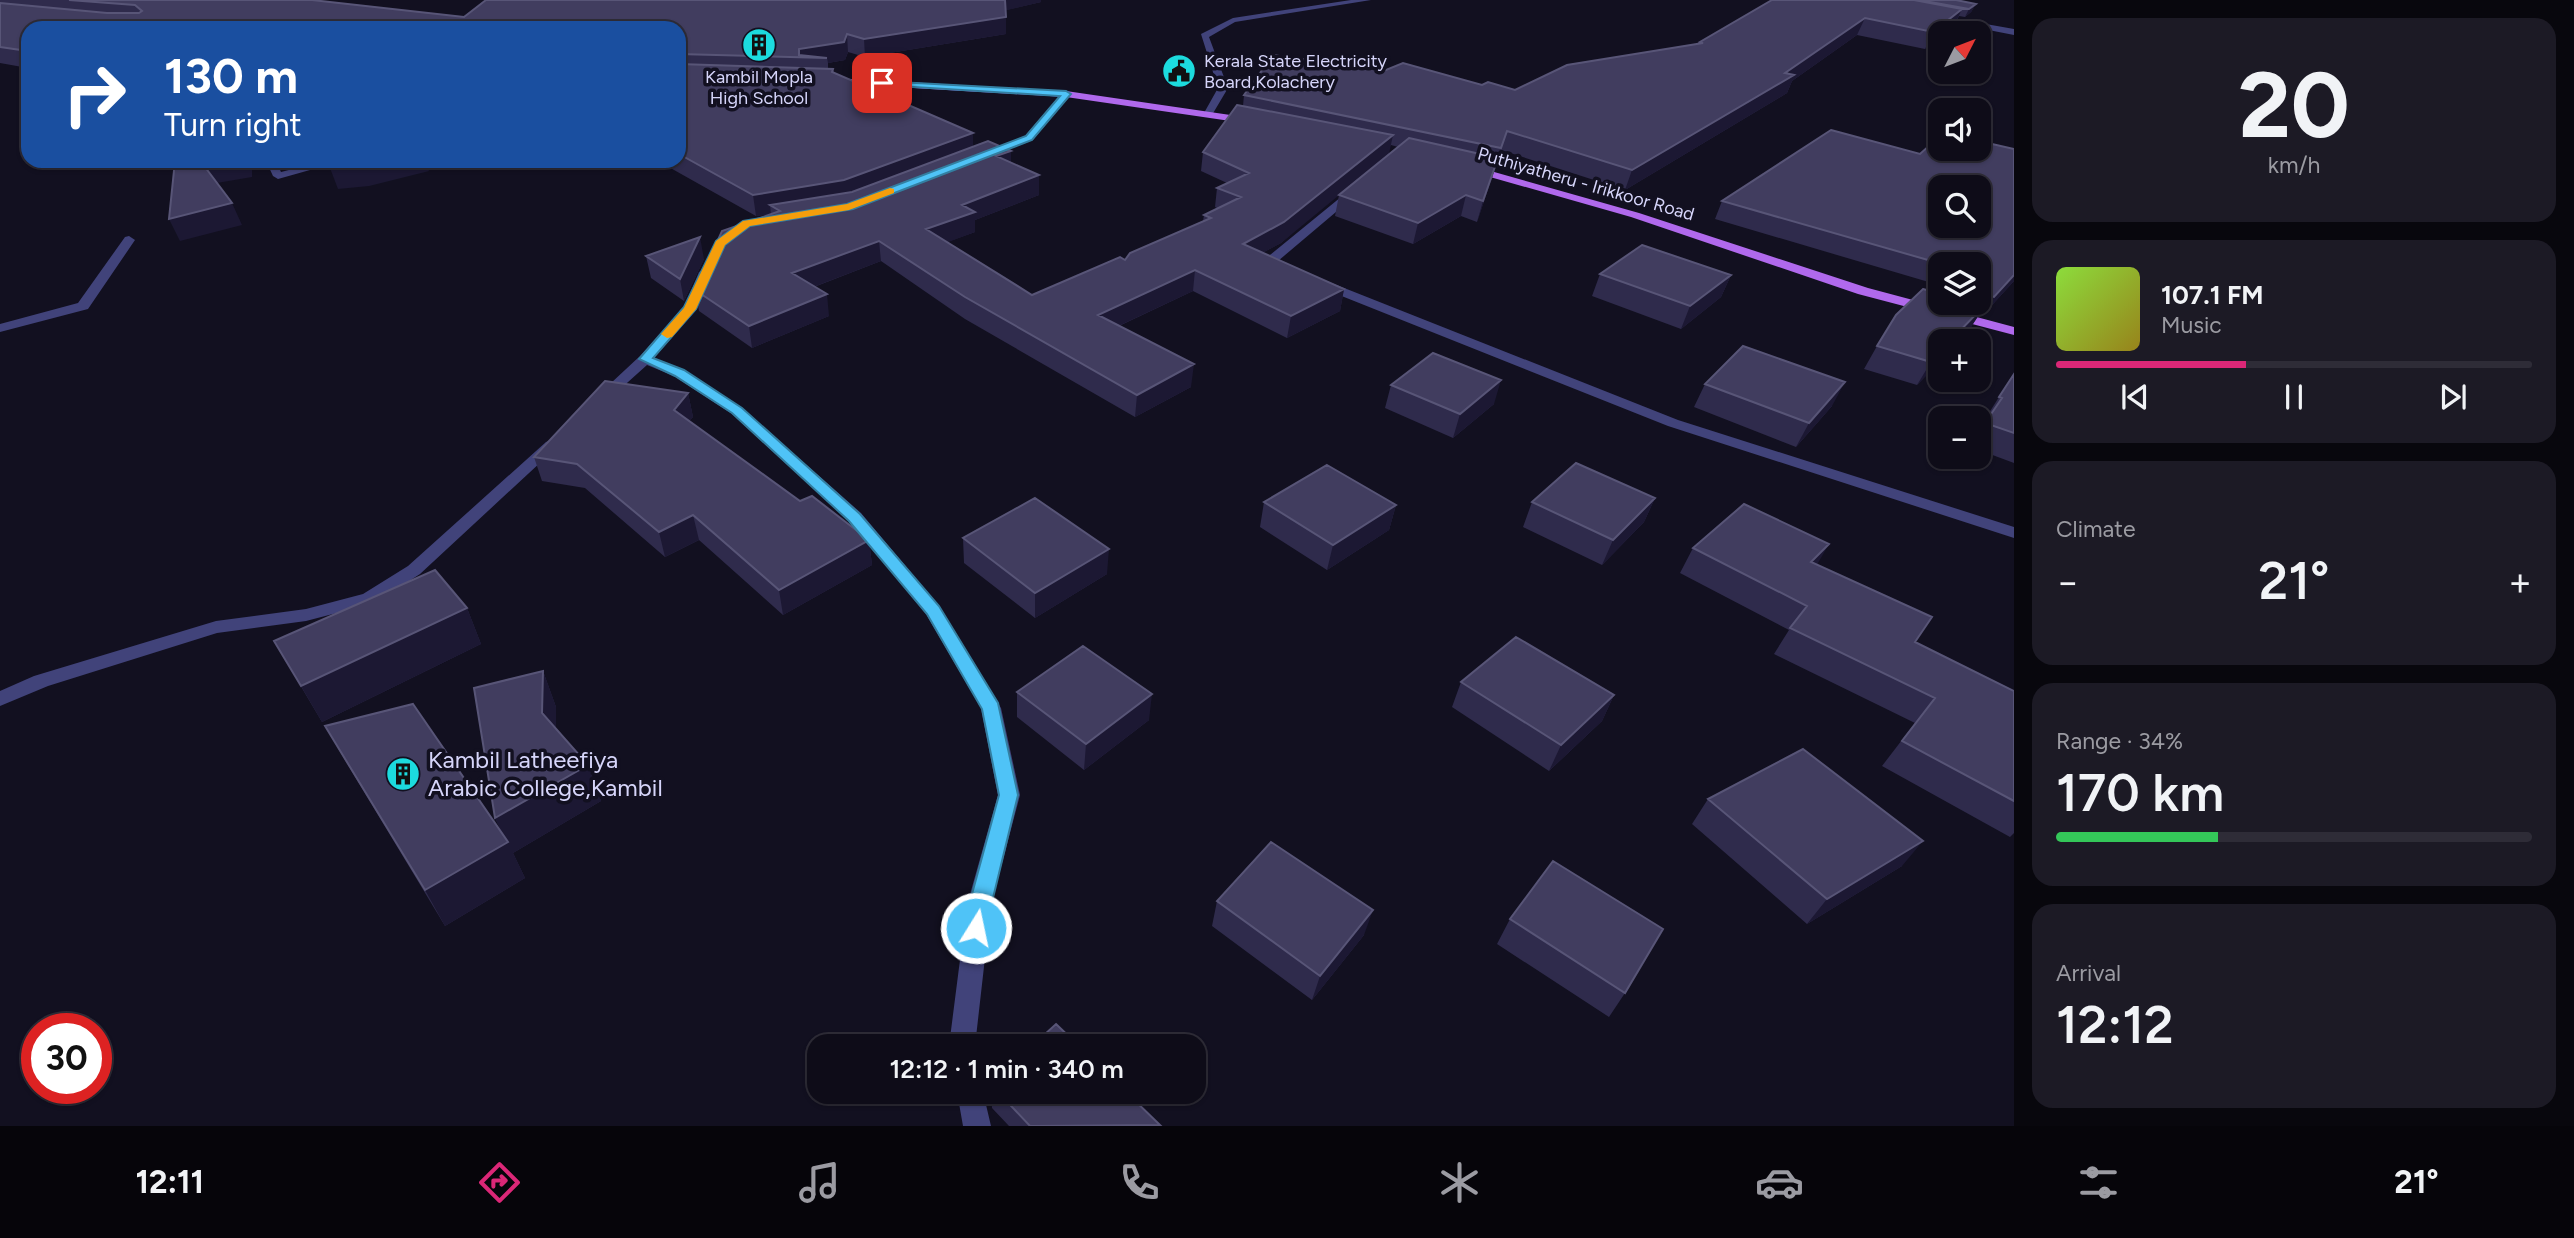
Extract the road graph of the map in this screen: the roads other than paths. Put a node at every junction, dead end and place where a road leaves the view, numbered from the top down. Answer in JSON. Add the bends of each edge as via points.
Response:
{"nodes":[{"id":1,"x":1367,"y":0,"type":"edge"},
{"id":2,"x":1930,"y":16,"type":"edge"},
{"id":3,"x":2014,"y":32,"type":"edge"},
{"id":4,"x":816,"y":81,"type":"edge"},
{"id":5,"x":1066,"y":94,"type":"junction"},
{"id":6,"x":1209,"y":113,"type":"junction"},
{"id":7,"x":1267,"y":124,"type":"edge"},
{"id":8,"x":965,"y":163,"type":"edge"},
{"id":9,"x":1454,"y":164,"type":"edge"},
{"id":10,"x":274,"y":168,"type":"edge"},
{"id":11,"x":309,"y":168,"type":"edge"},
{"id":12,"x":1371,"y":178,"type":"edge"},
{"id":13,"x":129,"y":240,"type":"dead end"},
{"id":14,"x":715,"y":253,"type":"edge"},
{"id":15,"x":0,"y":328,"type":"edge"},
{"id":16,"x":2014,"y":331,"type":"edge"},
{"id":17,"x":645,"y":359,"type":"junction"},
{"id":18,"x":590,"y":409,"type":"edge"},
{"id":19,"x":563,"y":434,"type":"edge"},
{"id":20,"x":2014,"y":533,"type":"edge"},
{"id":21,"x":0,"y":699,"type":"edge"},
{"id":22,"x":963,"y":1034,"type":"edge"},
{"id":23,"x":973,"y":1104,"type":"edge"},
{"id":24,"x":977,"y":1126,"type":"edge"}],
"edges":[{"from":1,"to":6,"type":"street","via":[[1233,20],[1204,36],[1223,88]]},
{"from":2,"to":3,"type":"street"},
{"from":4,"to":5,"type":"main road"},
{"from":5,"to":6,"type":"main road"},
{"from":5,"to":8,"type":"street","via":[[1029,138]]},
{"from":6,"to":7,"type":"main road"},
{"from":9,"to":16,"type":"main road","name":"Puthiyatheru - Irikkoor Road","via":[[1635,215],[1863,291]]},
{"from":10,"to":11,"type":"street","via":[[278,176]]},
{"from":12,"to":20,"type":"street","via":[[1269,262],[1673,423]]},
{"from":13,"to":15,"type":"street","via":[[83,306]]},
{"from":14,"to":17,"type":"street","via":[[690,309]]},
{"from":17,"to":18,"type":"street"},
{"from":17,"to":22,"type":"street","via":[[680,373],[737,411],[855,517],[933,610],[991,708],[1009,795],[979,905]]},
{"from":19,"to":21,"type":"street","via":[[414,570],[369,598],[306,615],[216,627],[41,681]]},
{"from":23,"to":24,"type":"street"}]}
